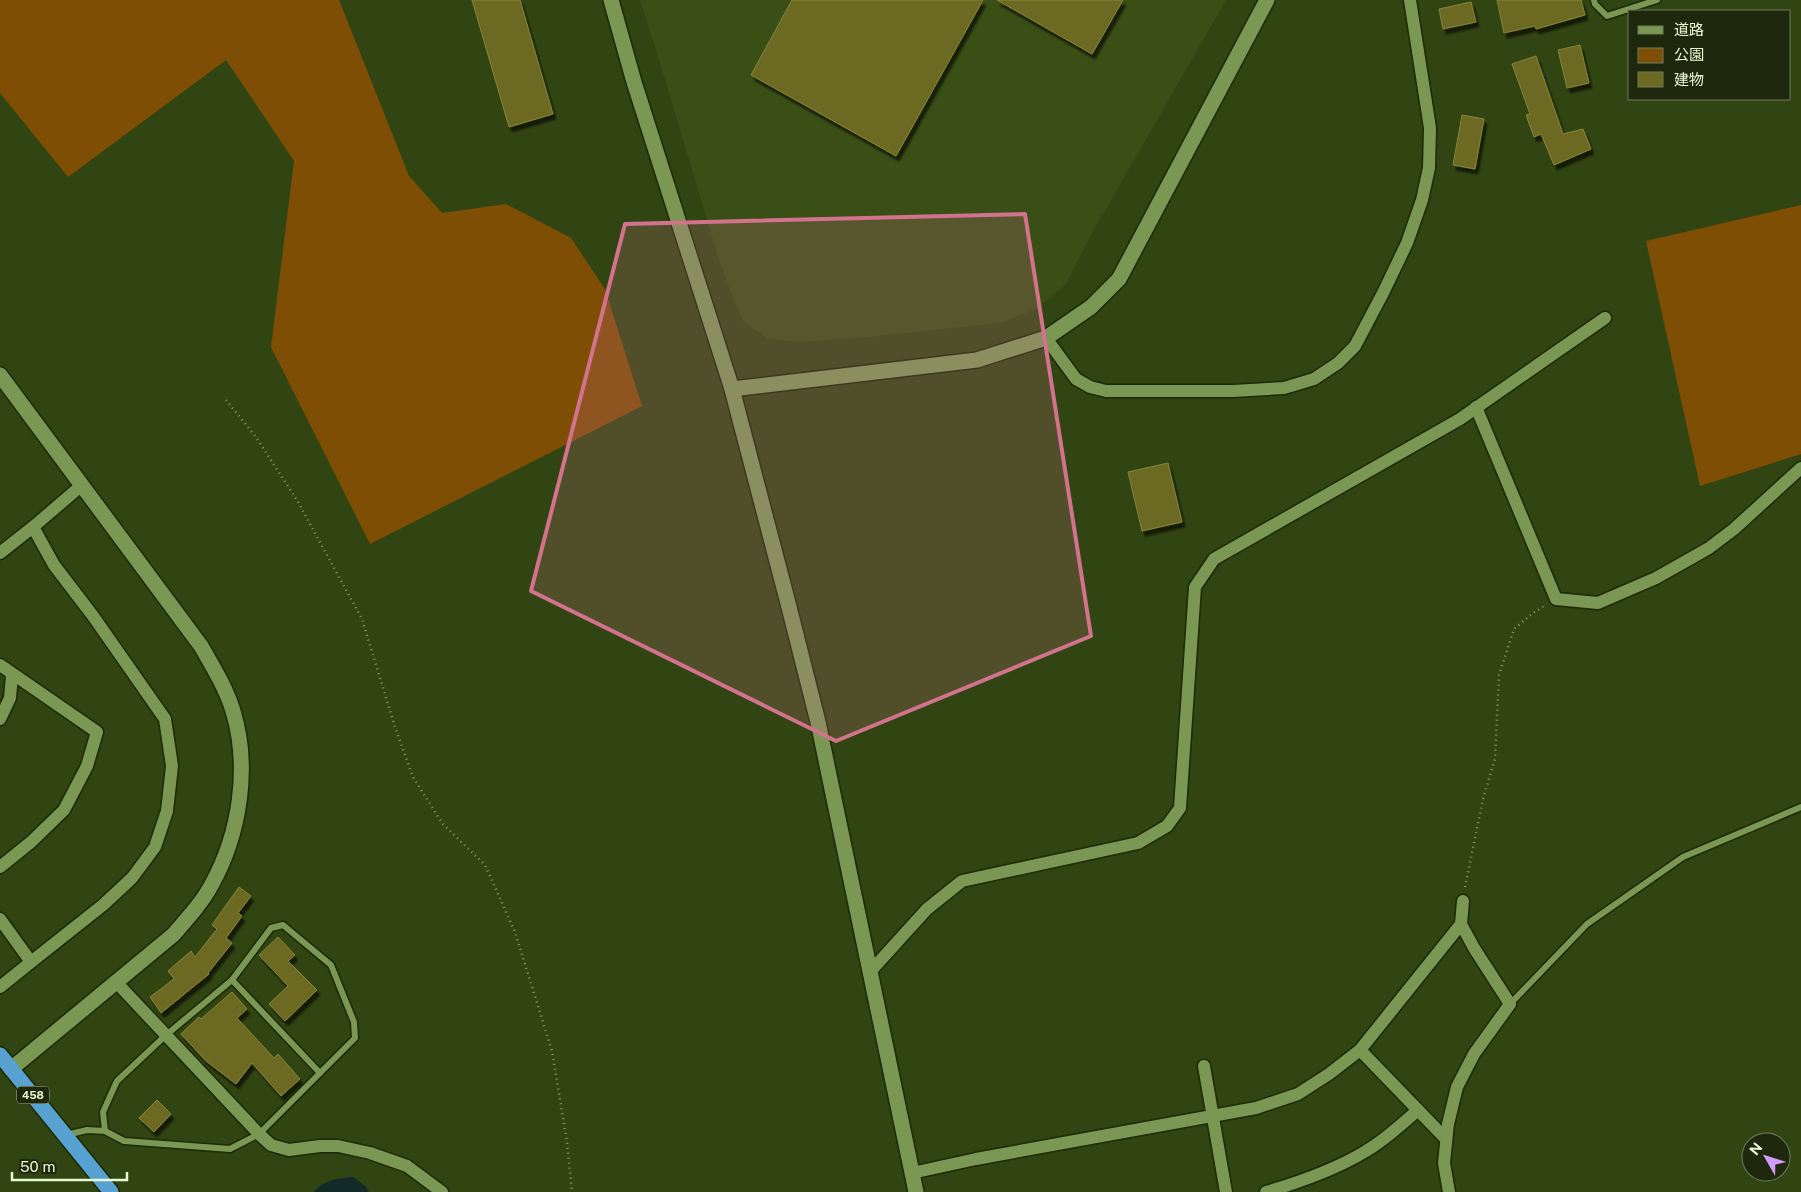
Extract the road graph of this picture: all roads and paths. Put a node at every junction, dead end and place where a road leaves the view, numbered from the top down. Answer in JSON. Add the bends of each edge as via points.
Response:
{"nodes":[{"id":1,"x":611,"y":0,"type":"edge"},
{"id":2,"x":1267,"y":0,"type":"edge"},
{"id":3,"x":1410,"y":0,"type":"edge"},
{"id":4,"x":1594,"y":0,"type":"edge"},
{"id":5,"x":1657,"y":0,"type":"edge"},
{"id":6,"x":1605,"y":318,"type":"dead end"},
{"id":7,"x":1046,"y":338,"type":"junction"},
{"id":8,"x":0,"y":375,"type":"edge"},
{"id":9,"x":732,"y":390,"type":"junction"},
{"id":10,"x":226,"y":400,"type":"dead end"},
{"id":11,"x":1476,"y":407,"type":"junction"},
{"id":12,"x":1801,"y":468,"type":"edge"},
{"id":13,"x":82,"y":485,"type":"junction"},
{"id":14,"x":33,"y":527,"type":"junction"},
{"id":15,"x":0,"y":553,"type":"edge"},
{"id":16,"x":1556,"y":599,"type":"junction"},
{"id":17,"x":0,"y":666,"type":"edge"},
{"id":18,"x":12,"y":675,"type":"junction"},
{"id":19,"x":0,"y":719,"type":"edge"},
{"id":20,"x":1801,"y":807,"type":"edge"},
{"id":21,"x":0,"y":867,"type":"edge"},
{"id":22,"x":1463,"y":901,"type":"joint"},
{"id":23,"x":0,"y":919,"type":"edge"},
{"id":24,"x":1461,"y":924,"type":"junction"},
{"id":25,"x":31,"y":962,"type":"junction"},
{"id":26,"x":870,"y":973,"type":"junction"},
{"id":27,"x":232,"y":980,"type":"junction"},
{"id":28,"x":117,"y":983,"type":"junction"},
{"id":29,"x":0,"y":987,"type":"edge"},
{"id":30,"x":1510,"y":1004,"type":"junction"},
{"id":31,"x":165,"y":1036,"type":"junction"},
{"id":32,"x":1360,"y":1050,"type":"junction"},
{"id":33,"x":0,"y":1055,"type":"edge"},
{"id":34,"x":1204,"y":1066,"type":"dead end"},
{"id":35,"x":11,"y":1069,"type":"junction"},
{"id":36,"x":320,"y":1073,"type":"junction"},
{"id":37,"x":1418,"y":1110,"type":"junction"},
{"id":38,"x":1213,"y":1116,"type":"junction"},
{"id":39,"x":105,"y":1131,"type":"junction"},
{"id":40,"x":259,"y":1134,"type":"junction"},
{"id":41,"x":66,"y":1135,"type":"junction"},
{"id":42,"x":1446,"y":1139,"type":"junction"},
{"id":43,"x":912,"y":1173,"type":"junction"},
{"id":44,"x":111,"y":1192,"type":"edge"},
{"id":45,"x":442,"y":1192,"type":"edge"},
{"id":46,"x":572,"y":1192,"type":"edge"},
{"id":47,"x":916,"y":1192,"type":"edge"},
{"id":48,"x":1226,"y":1192,"type":"edge"},
{"id":49,"x":1266,"y":1192,"type":"edge"},
{"id":50,"x":1449,"y":1192,"type":"edge"}],
"edges":[{"from":1,"to":9,"type":"street"},
{"from":2,"to":7,"type":"street","via":[[1118,279],[1091,308]]},
{"from":3,"to":7,"type":"street","via":[[1430,128],[1429,168],[1407,243],[1354,346],[1338,363],[1314,379],[1284,388],[1106,391],[1090,388],[1076,379]]},
{"from":4,"to":5,"type":"lane","via":[[1607,16]]},
{"from":6,"to":11,"type":"street"},
{"from":7,"to":9,"type":"street","via":[[977,360]]},
{"from":8,"to":13,"type":"street"},
{"from":9,"to":26,"type":"street","via":[[818,722]]},
{"from":10,"to":46,"type":"path","via":[[256,437],[298,502],[362,620],[413,777],[442,823],[485,865],[511,924],[552,1051]]},
{"from":11,"to":16,"type":"street"},
{"from":11,"to":26,"type":"street","via":[[1214,559],[1195,587],[1180,808],[1167,826],[1138,843],[962,881],[927,909]]},
{"from":12,"to":16,"type":"street","via":[[1709,548],[1656,578],[1598,603]]},
{"from":13,"to":14,"type":"street"},
{"from":13,"to":28,"type":"street","via":[[202,646],[233,711],[240,743],[237,817],[212,885],[173,936]]},
{"from":14,"to":15,"type":"street"},
{"from":14,"to":25,"type":"street","via":[[54,564],[166,719],[172,766],[167,811],[155,847],[132,878],[103,905]]},
{"from":16,"to":22,"type":"path","via":[[1514,629],[1499,675],[1495,759],[1483,799]]},
{"from":17,"to":18,"type":"street"},
{"from":18,"to":19,"type":"street","via":[[10,698]]},
{"from":18,"to":21,"type":"street","via":[[97,732],[87,766],[64,810]]},
{"from":20,"to":30,"type":"lane","via":[[1683,857],[1587,924]]},
{"from":22,"to":24,"type":"street"},
{"from":23,"to":25,"type":"street"},
{"from":24,"to":30,"type":"street"},
{"from":24,"to":32,"type":"street"},
{"from":25,"to":29,"type":"street"},
{"from":26,"to":43,"type":"street"},
{"from":27,"to":31,"type":"lane"},
{"from":27,"to":36,"type":"lane"},
{"from":27,"to":36,"type":"lane","via":[[272,928],[283,925],[331,965],[354,1022],[355,1038]]},
{"from":28,"to":31,"type":"street"},
{"from":28,"to":35,"type":"street"},
{"from":30,"to":42,"type":"street","via":[[1474,1054],[1457,1087]]},
{"from":31,"to":39,"type":"lane","via":[[117,1082],[103,1112]]},
{"from":31,"to":40,"type":"street"},
{"from":32,"to":37,"type":"street"},
{"from":32,"to":38,"type":"street","via":[[1298,1094],[1256,1108]]},
{"from":33,"to":35,"type":"highway","number":"458"},
{"from":34,"to":38,"type":"street"},
{"from":35,"to":41,"type":"highway","number":"458"},
{"from":36,"to":40,"type":"lane"},
{"from":37,"to":42,"type":"street"},
{"from":37,"to":49,"type":"street","via":[[1367,1151],[1337,1166]]},
{"from":38,"to":43,"type":"street"},
{"from":38,"to":48,"type":"street"},
{"from":39,"to":40,"type":"lane","via":[[124,1141],[230,1150]]},
{"from":39,"to":41,"type":"lane","via":[[87,1130]]},
{"from":40,"to":45,"type":"street","via":[[271,1145],[289,1150],[338,1146],[370,1153],[407,1166]]},
{"from":41,"to":44,"type":"highway","number":"458"},
{"from":42,"to":50,"type":"street","via":[[1444,1163]]},
{"from":43,"to":47,"type":"street"}]}
